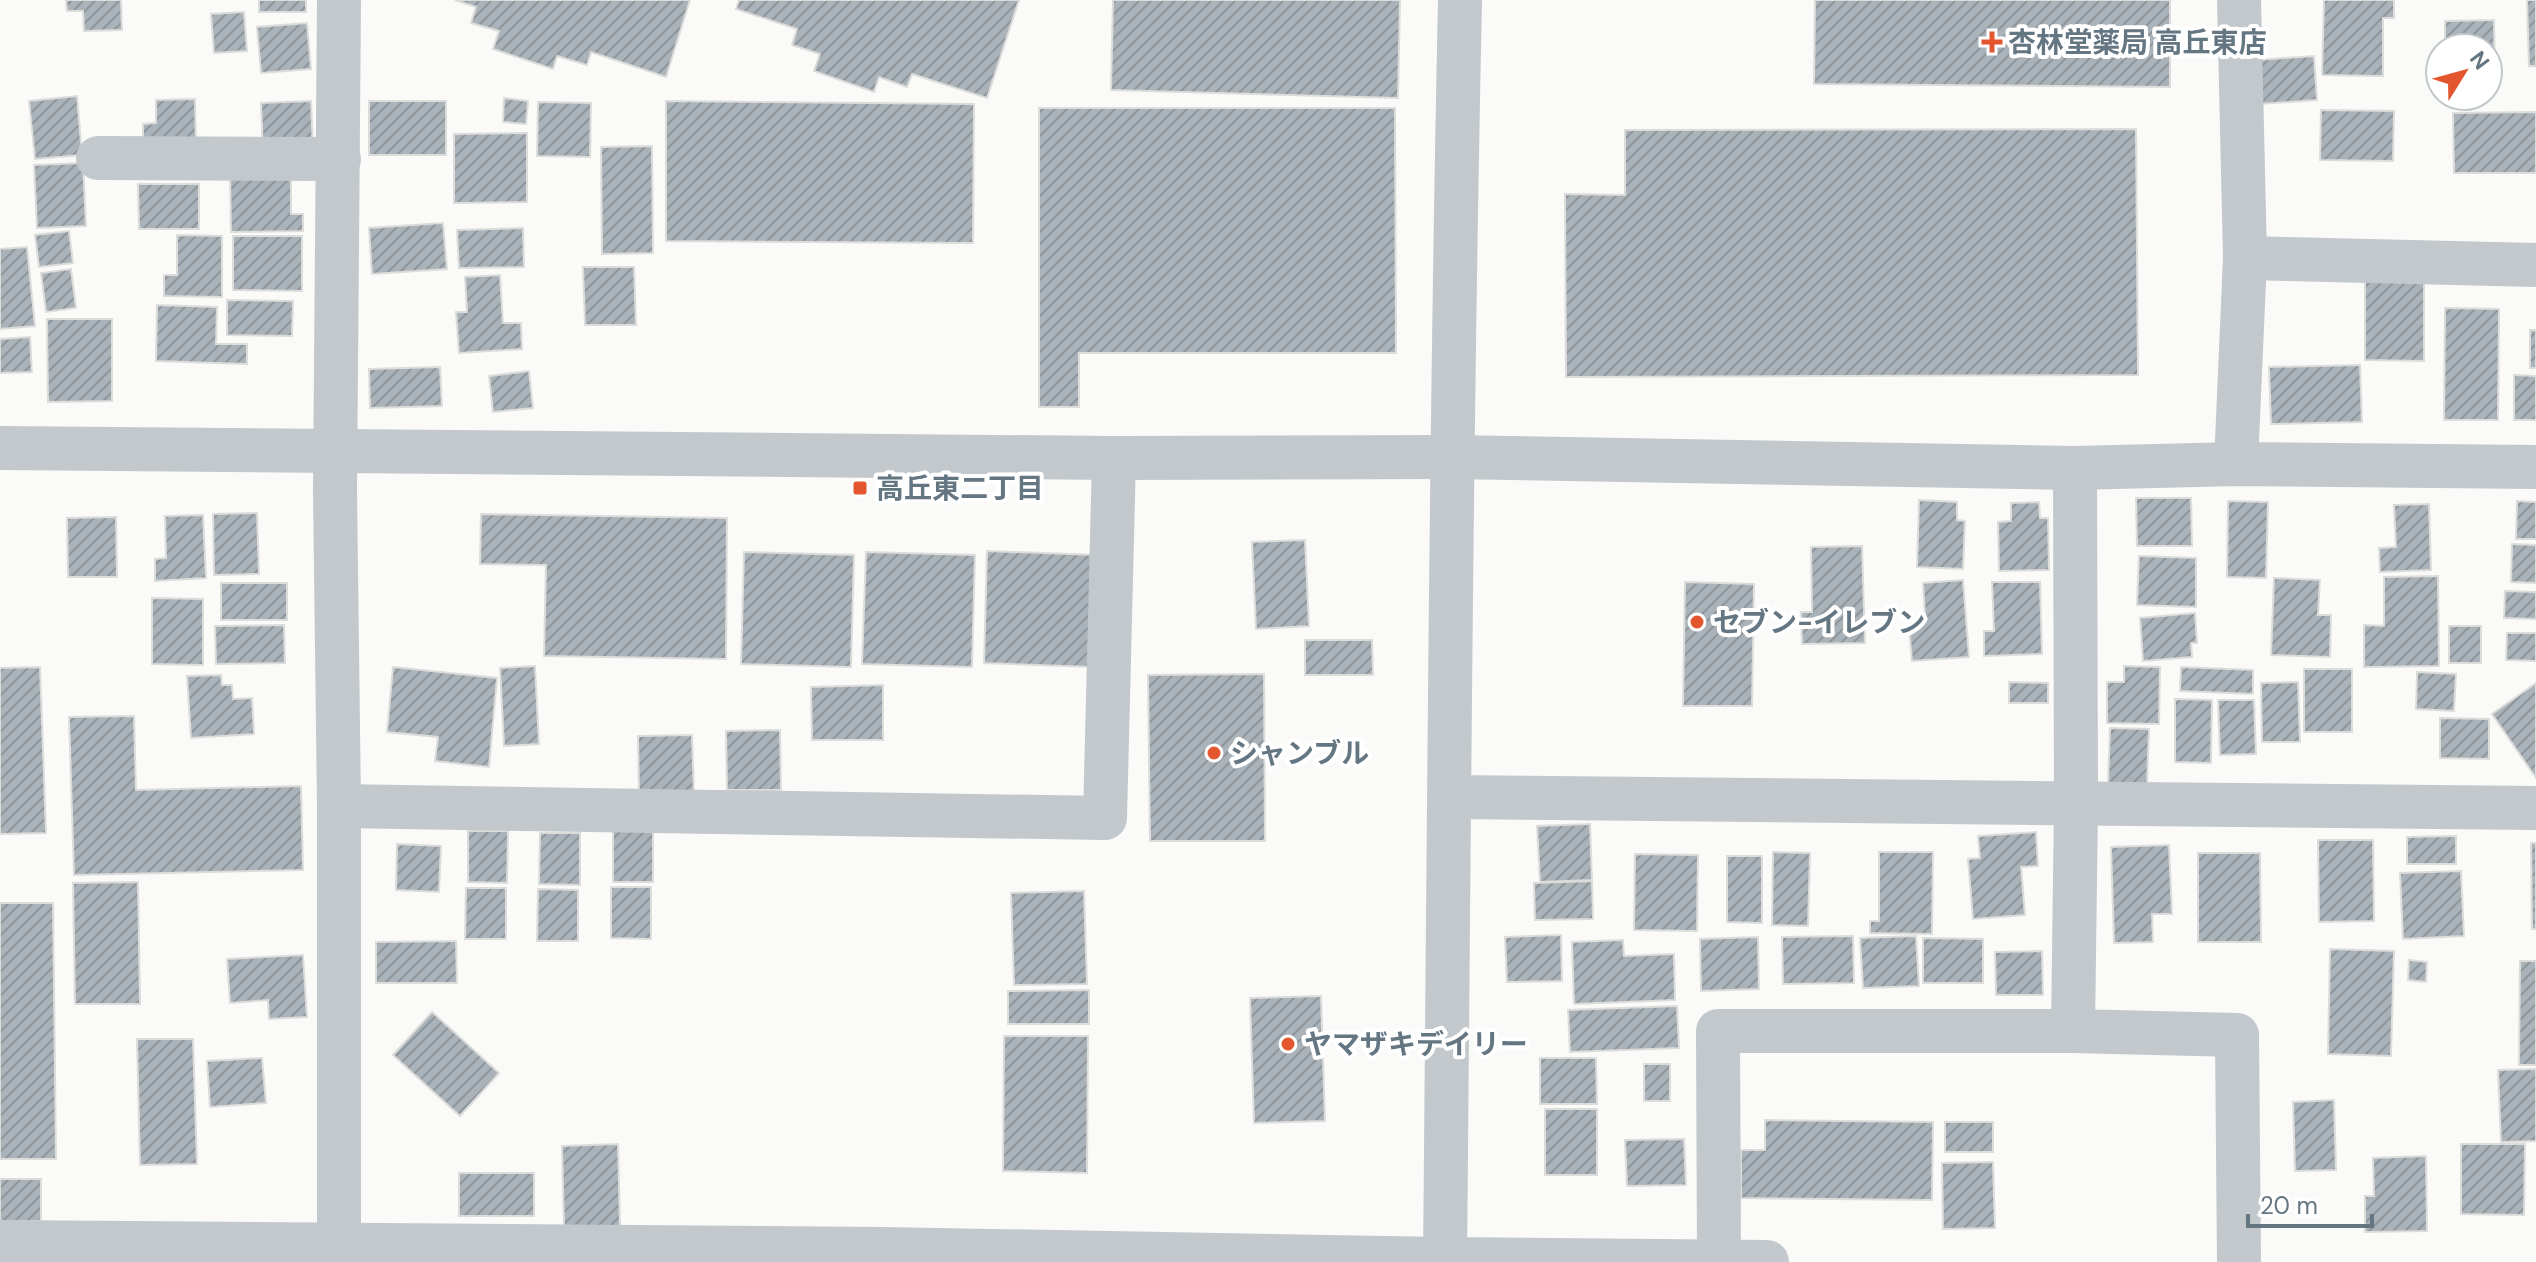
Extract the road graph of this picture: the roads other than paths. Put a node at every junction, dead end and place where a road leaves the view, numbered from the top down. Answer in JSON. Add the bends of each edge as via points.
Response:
{"nodes":[{"id":1,"x":339,"y":0,"type":"edge"},
{"id":2,"x":1460,"y":0,"type":"edge"},
{"id":3,"x":2239,"y":0,"type":"edge"},
{"id":4,"x":98,"y":158,"type":"dead end"},
{"id":5,"x":339,"y":159,"type":"junction"},
{"id":6,"x":2245,"y":258,"type":"junction"},
{"id":7,"x":2536,"y":265,"type":"edge"},
{"id":8,"x":0,"y":448,"type":"edge"},
{"id":9,"x":336,"y":452,"type":"junction"},
{"id":10,"x":1451,"y":457,"type":"junction"},
{"id":11,"x":1114,"y":458,"type":"junction"},
{"id":12,"x":2236,"y":464,"type":"junction"},
{"id":13,"x":2536,"y":467,"type":"edge"},
{"id":14,"x":2075,"y":468,"type":"junction"},
{"id":15,"x":1451,"y":797,"type":"junction"},
{"id":16,"x":2076,"y":803,"type":"junction"},
{"id":17,"x":339,"y":806,"type":"junction"},
{"id":18,"x":2536,"y":808,"type":"edge"},
{"id":19,"x":2073,"y":1031,"type":"junction"},
{"id":20,"x":0,"y":1242,"type":"edge"},
{"id":21,"x":339,"y":1243,"type":"junction"},
{"id":22,"x":886,"y":1255,"type":"edge"},
{"id":23,"x":1445,"y":1261,"type":"edge"},
{"id":24,"x":1719,"y":1261,"type":"edge"},
{"id":25,"x":1767,"y":1262,"type":"edge"},
{"id":26,"x":2239,"y":1262,"type":"edge"}],
"edges":[{"from":1,"to":5,"type":"street"},
{"from":2,"to":10,"type":"street"},
{"from":3,"to":6,"type":"street"},
{"from":4,"to":5,"type":"street"},
{"from":5,"to":9,"type":"street"},
{"from":6,"to":7,"type":"street"},
{"from":6,"to":12,"type":"street"},
{"from":8,"to":9,"type":"street"},
{"from":9,"to":11,"type":"street"},
{"from":9,"to":17,"type":"street"},
{"from":10,"to":11,"type":"street"},
{"from":10,"to":14,"type":"street"},
{"from":10,"to":15,"type":"street"},
{"from":11,"to":17,"type":"street","via":[[1105,818]]},
{"from":12,"to":13,"type":"street"},
{"from":12,"to":14,"type":"street"},
{"from":14,"to":16,"type":"street"},
{"from":15,"to":16,"type":"street"},
{"from":15,"to":23,"type":"street"},
{"from":16,"to":18,"type":"street"},
{"from":16,"to":19,"type":"street"},
{"from":17,"to":21,"type":"street"},
{"from":19,"to":24,"type":"street","via":[[1718,1031]]},
{"from":19,"to":26,"type":"street","via":[[2237,1035]]},
{"from":20,"to":21,"type":"street"},
{"from":21,"to":22,"type":"street"},
{"from":22,"to":23,"type":"street"},
{"from":23,"to":24,"type":"street"},
{"from":24,"to":25,"type":"street"}]}
